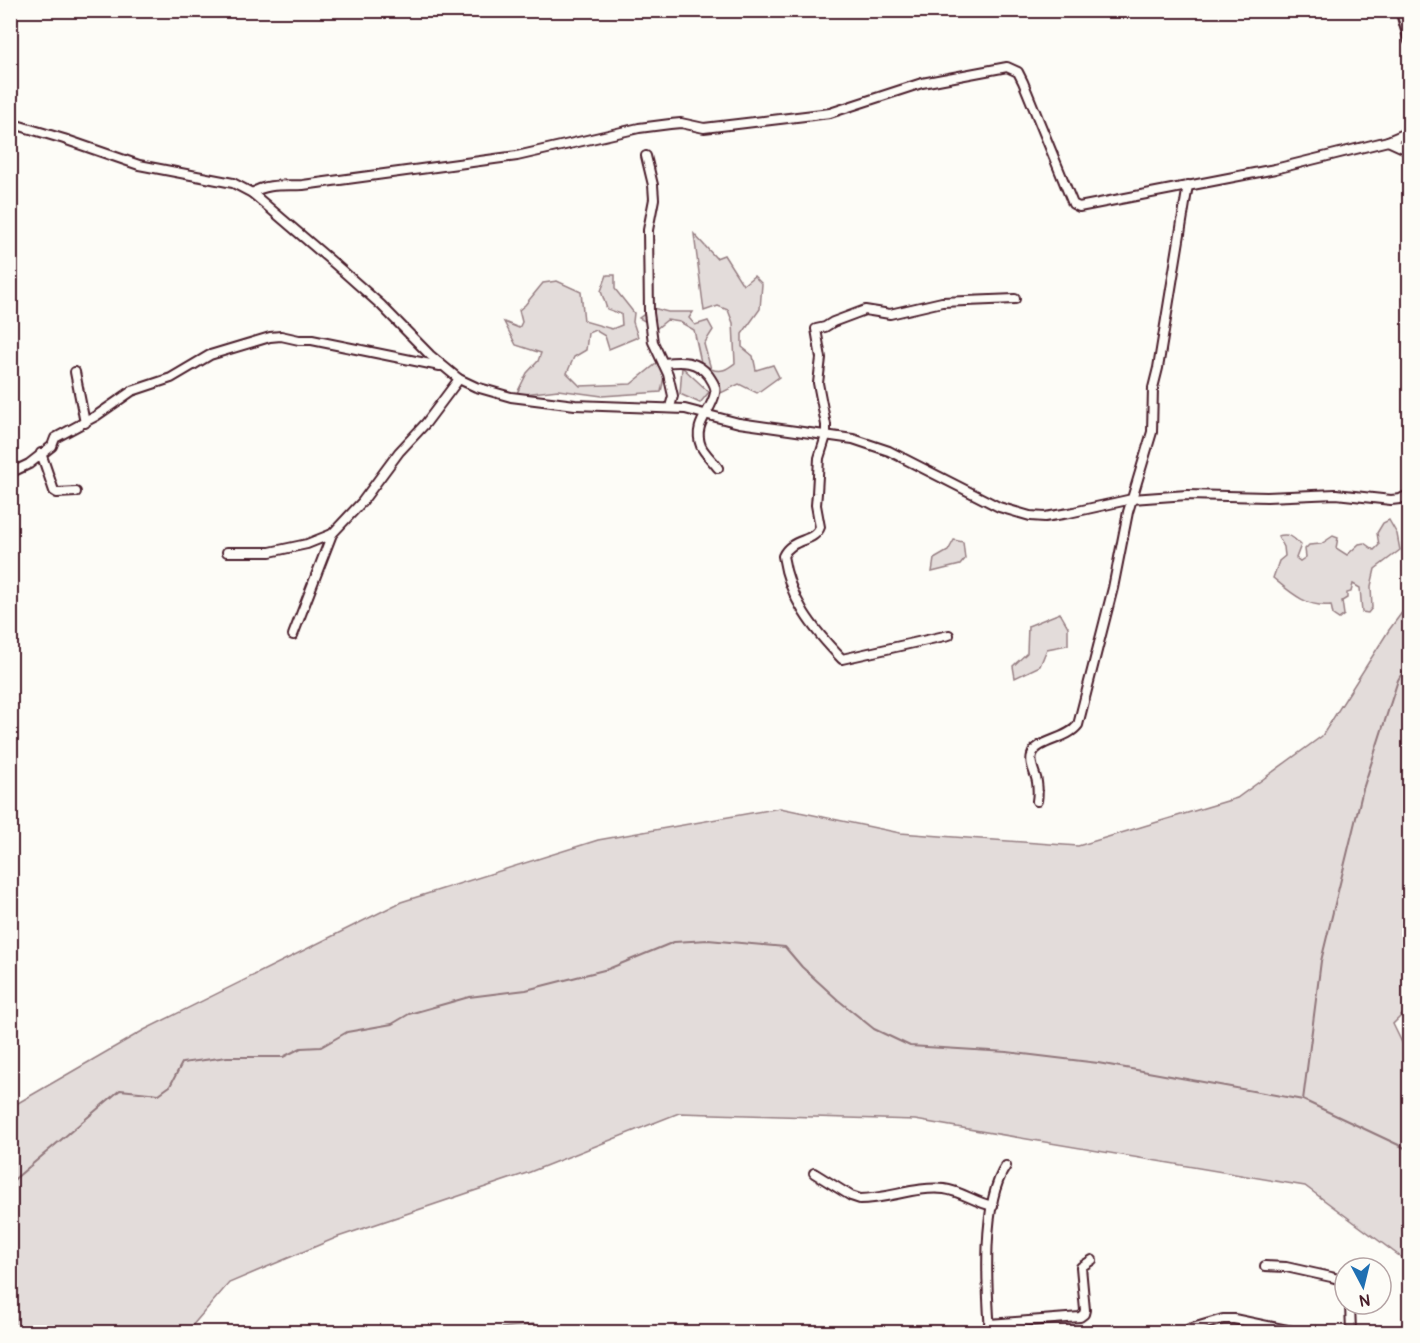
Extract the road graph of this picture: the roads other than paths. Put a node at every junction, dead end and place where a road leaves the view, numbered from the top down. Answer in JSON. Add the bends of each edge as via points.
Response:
{"nodes":[{"id":1,"x":1401,"y":10,"type":"edge"},
{"id":2,"x":1410,"y":41,"type":"edge"},
{"id":3,"x":10,"y":123,"type":"edge"},
{"id":4,"x":1410,"y":126,"type":"edge"},
{"id":5,"x":1388,"y":141,"type":"junction"},
{"id":6,"x":1410,"y":151,"type":"edge"},
{"id":7,"x":646,"y":156,"type":"dead end"},
{"id":8,"x":1188,"y":185,"type":"junction"},
{"id":9,"x":252,"y":194,"type":"junction"},
{"id":10,"x":1015,"y":299,"type":"dead end"},
{"id":11,"x":663,"y":363,"type":"junction"},
{"id":12,"x":445,"y":367,"type":"junction"},
{"id":13,"x":75,"y":372,"type":"dead end"},
{"id":14,"x":459,"y":379,"type":"junction"},
{"id":15,"x":670,"y":408,"type":"junction"},
{"id":16,"x":705,"y":413,"type":"junction"},
{"id":17,"x":85,"y":423,"type":"junction"},
{"id":18,"x":826,"y":436,"type":"junction"},
{"id":19,"x":41,"y":453,"type":"junction"},
{"id":20,"x":718,"y":468,"type":"dead end"},
{"id":21,"x":10,"y":473,"type":"edge"},
{"id":22,"x":76,"y":492,"type":"dead end"},
{"id":23,"x":1410,"y":494,"type":"edge"},
{"id":24,"x":1132,"y":499,"type":"junction"},
{"id":25,"x":332,"y":534,"type":"junction"},
{"id":26,"x":227,"y":552,"type":"dead end"},
{"id":27,"x":292,"y":635,"type":"dead end"},
{"id":28,"x":950,"y":635,"type":"dead end"},
{"id":29,"x":1037,"y":801,"type":"dead end"},
{"id":30,"x":1006,"y":1166,"type":"dead end"},
{"id":31,"x":814,"y":1173,"type":"dead end"},
{"id":32,"x":993,"y":1206,"type":"junction"},
{"id":33,"x":1092,"y":1260,"type":"dead end"},
{"id":34,"x":1265,"y":1266,"type":"dead end"},
{"id":35,"x":1333,"y":1278,"type":"edge"},
{"id":36,"x":1350,"y":1316,"type":"edge"},
{"id":37,"x":989,"y":1328,"type":"edge"},
{"id":38,"x":1189,"y":1329,"type":"dead end"},
{"id":39,"x":1297,"y":1332,"type":"edge"},
{"id":40,"x":1351,"y":1332,"type":"edge"}],
"edges":[{"from":1,"to":2,"type":"main road"},
{"from":3,"to":9,"type":"street","via":[[139,165],[233,183]]},
{"from":4,"to":5,"type":"street"},
{"from":5,"to":6,"type":"street"},
{"from":5,"to":8,"type":"street","via":[[1275,169]]},
{"from":7,"to":11,"type":"street","via":[[654,199],[648,230],[649,313],[653,342]]},
{"from":8,"to":9,"type":"street","via":[[1091,206],[1073,204],[1023,82],[1018,72],[1007,67],[922,83],[830,113],[704,128],[681,123],[639,128],[518,156],[271,186]]},
{"from":8,"to":24,"type":"street","via":[[1153,388],[1152,432]]},
{"from":9,"to":12,"type":"street","via":[[351,278]]},
{"from":10,"to":18,"type":"street","via":[[942,302],[890,314],[865,310],[816,329],[821,352],[818,383]]},
{"from":11,"to":15,"type":"street","via":[[673,396]]},
{"from":11,"to":16,"type":"street","via":[[697,364],[706,373],[716,393]]},
{"from":12,"to":14,"type":"street"},
{"from":12,"to":17,"type":"street","via":[[312,340],[270,337],[210,355],[171,378],[132,391]]},
{"from":13,"to":17,"type":"street"},
{"from":14,"to":15,"type":"street","via":[[511,397],[574,405]]},
{"from":14,"to":25,"type":"street"},
{"from":15,"to":16,"type":"street"},
{"from":16,"to":18,"type":"street","via":[[739,423]]},
{"from":16,"to":20,"type":"street","via":[[700,424],[701,445]]},
{"from":17,"to":19,"type":"street","via":[[55,438]]},
{"from":18,"to":24,"type":"street","via":[[853,439],[889,451],[1008,511],[1030,516],[1069,513]]},
{"from":18,"to":28,"type":"street","via":[[819,458],[816,505],[820,527],[811,538],[797,542],[783,556],[798,606],[842,659]]},
{"from":19,"to":21,"type":"street"},
{"from":19,"to":22,"type":"street","via":[[54,491]]},
{"from":23,"to":24,"type":"street","via":[[1391,500],[1336,494]]},
{"from":24,"to":29,"type":"street","via":[[1078,725],[1069,735],[1037,748],[1032,756]]},
{"from":25,"to":26,"type":"street","via":[[270,552]]},
{"from":25,"to":27,"type":"street"},
{"from":30,"to":32,"type":"street","via":[[995,1190]]},
{"from":31,"to":32,"type":"street","via":[[860,1199],[944,1190]]},
{"from":32,"to":37,"type":"street","via":[[988,1238]]},
{"from":33,"to":37,"type":"street","via":[[1081,1267],[1085,1310],[1080,1317]]},
{"from":34,"to":35,"type":"street"},
{"from":36,"to":40,"type":"street"},
{"from":38,"to":39,"type":"street","via":[[1234,1319]]}]}
